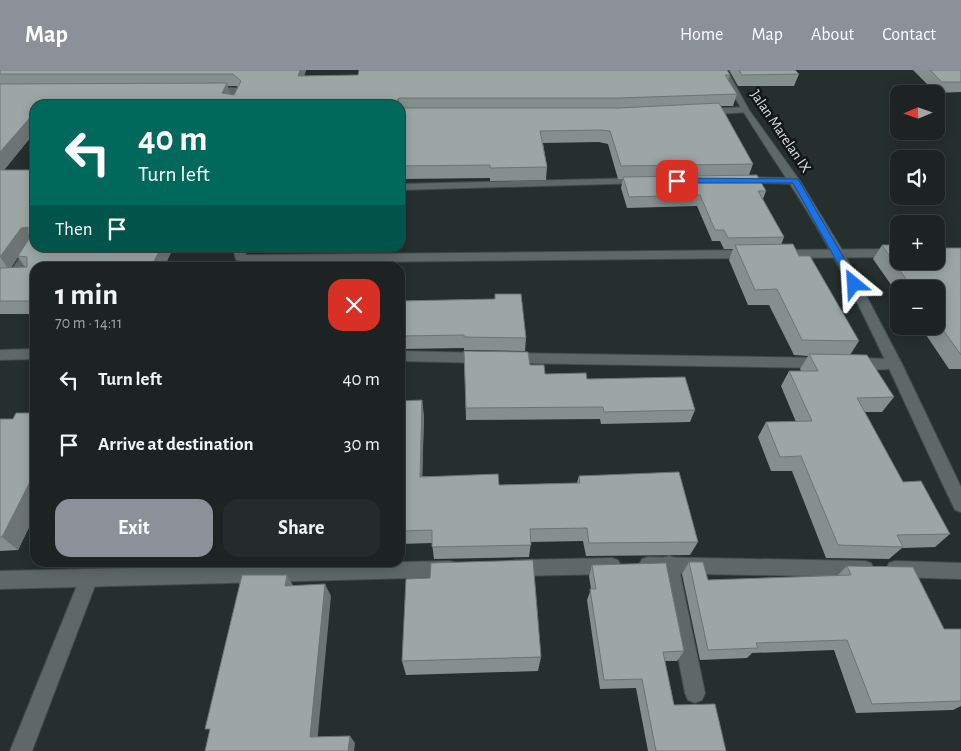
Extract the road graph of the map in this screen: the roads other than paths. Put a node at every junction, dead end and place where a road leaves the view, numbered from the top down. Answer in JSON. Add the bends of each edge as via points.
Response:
{"nodes":[{"id":1,"x":723,"y":70,"type":"edge"},
{"id":2,"x":202,"y":90,"type":"edge"},
{"id":3,"x":236,"y":100,"type":"edge"},
{"id":4,"x":745,"y":110,"type":"junction"},
{"id":5,"x":698,"y":112,"type":"edge"},
{"id":6,"x":727,"y":180,"type":"edge"},
{"id":7,"x":795,"y":180,"type":"junction"},
{"id":8,"x":648,"y":181,"type":"edge"},
{"id":9,"x":405,"y":187,"type":"edge"},
{"id":10,"x":30,"y":250,"type":"edge"},
{"id":11,"x":239,"y":252,"type":"edge"},
{"id":12,"x":838,"y":253,"type":"junction"},
{"id":13,"x":890,"y":253,"type":"edge"},
{"id":14,"x":28,"y":275,"type":"edge"},
{"id":15,"x":6,"y":276,"type":"edge"},
{"id":16,"x":30,"y":354,"type":"edge"},
{"id":17,"x":0,"y":355,"type":"edge"},
{"id":18,"x":405,"y":356,"type":"edge"},
{"id":19,"x":895,"y":364,"type":"junction"},
{"id":20,"x":961,"y":505,"type":"edge"},
{"id":21,"x":669,"y":564,"type":"junction"},
{"id":22,"x":494,"y":568,"type":"edge"},
{"id":23,"x":464,"y":569,"type":"edge"},
{"id":24,"x":961,"y":571,"type":"edge"},
{"id":25,"x":89,"y":578,"type":"junction"},
{"id":26,"x":0,"y":580,"type":"edge"},
{"id":27,"x":696,"y":694,"type":"dead end"},
{"id":28,"x":21,"y":751,"type":"edge"}],
"edges":[{"from":1,"to":4,"type":"street","name":"Jalan Marelan IX"},
{"from":2,"to":3,"type":"street","via":[[237,91]]},
{"from":4,"to":5,"type":"street"},
{"from":4,"to":7,"type":"street","name":"Jalan Marelan IX"},
{"from":6,"to":7,"type":"street"},
{"from":7,"to":12,"type":"street","name":"Jalan Marelan IX"},
{"from":8,"to":9,"type":"street"},
{"from":10,"to":15,"type":"street"},
{"from":11,"to":12,"type":"street","via":[[240,258],[248,259]]},
{"from":12,"to":13,"type":"street"},
{"from":12,"to":19,"type":"street","name":"Jalan Marelan IX"},
{"from":14,"to":15,"type":"street"},
{"from":16,"to":17,"type":"street"},
{"from":18,"to":19,"type":"street"},
{"from":19,"to":20,"type":"street","name":"Jalan Marelan IX"},
{"from":21,"to":22,"type":"street"},
{"from":21,"to":24,"type":"street"},
{"from":21,"to":27,"type":"street"},
{"from":23,"to":25,"type":"street"},
{"from":25,"to":26,"type":"street"},
{"from":25,"to":28,"type":"street"}]}
